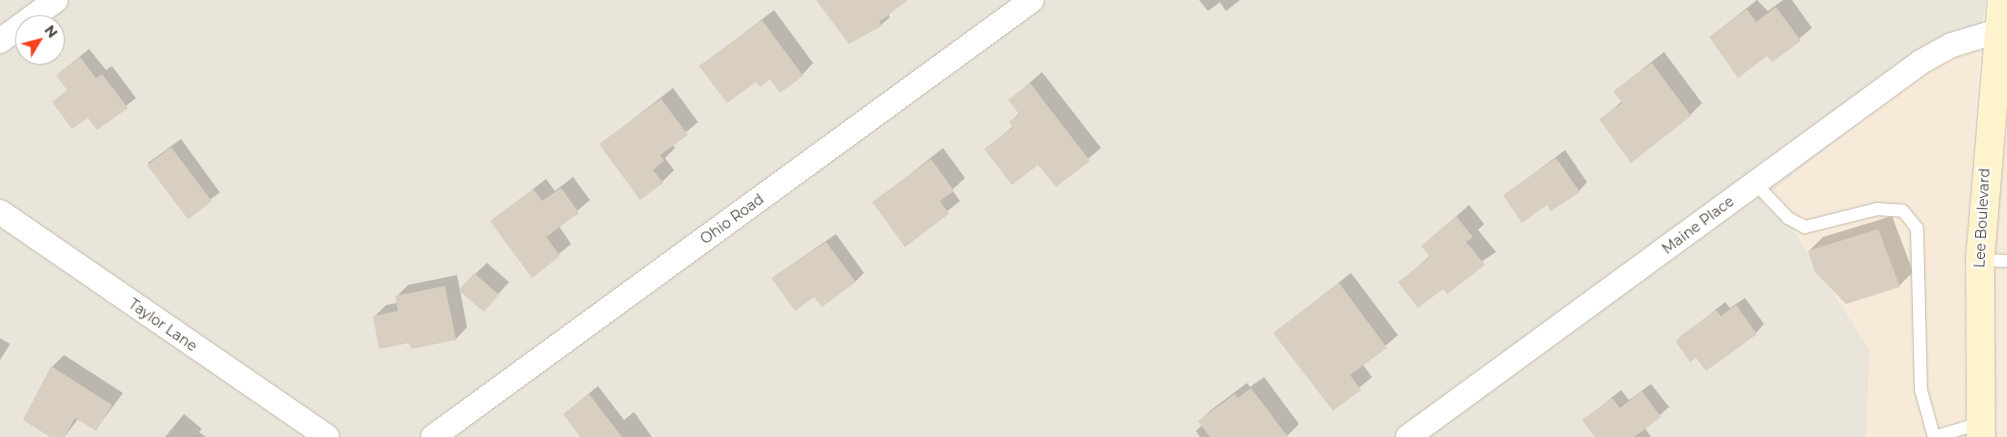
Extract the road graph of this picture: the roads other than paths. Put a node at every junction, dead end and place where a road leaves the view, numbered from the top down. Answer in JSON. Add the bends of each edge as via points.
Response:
{"nodes":[{"id":1,"x":56,"y":0,"type":"edge"},
{"id":2,"x":1032,"y":0,"type":"edge"},
{"id":3,"x":2002,"y":0,"type":"edge"},
{"id":4,"x":1998,"y":31,"type":"junction"},
{"id":5,"x":0,"y":41,"type":"edge"},
{"id":6,"x":1755,"y":183,"type":"junction"},
{"id":7,"x":0,"y":212,"type":"edge"},
{"id":8,"x":1980,"y":260,"type":"junction"},
{"id":9,"x":2007,"y":261,"type":"edge"},
{"id":10,"x":1981,"y":430,"type":"edge"},
{"id":11,"x":327,"y":437,"type":"edge"},
{"id":12,"x":433,"y":437,"type":"edge"},
{"id":13,"x":1408,"y":437,"type":"edge"},
{"id":14,"x":1934,"y":437,"type":"edge"}],
"edges":[{"from":1,"to":5,"type":"street"},
{"from":2,"to":12,"type":"street","name":"Ohio Road"},
{"from":3,"to":4,"type":"main road","name":"Lee Boulevard"},
{"from":4,"to":6,"type":"street","name":"Maine Place","via":[[1952,45],[1921,62]]},
{"from":4,"to":8,"type":"main road","name":"Lee Boulevard"},
{"from":6,"to":13,"type":"street","name":"Maine Place"},
{"from":6,"to":14,"type":"lane","via":[[1788,218],[1805,227],[1877,209],[1903,211],[1917,228],[1920,390]]},
{"from":7,"to":11,"type":"street","name":"Taylor Lane"},
{"from":8,"to":9,"type":"lane"},
{"from":8,"to":10,"type":"main road","name":"Lee Boulevard"},
{"from":10,"to":14,"type":"lane"}]}
